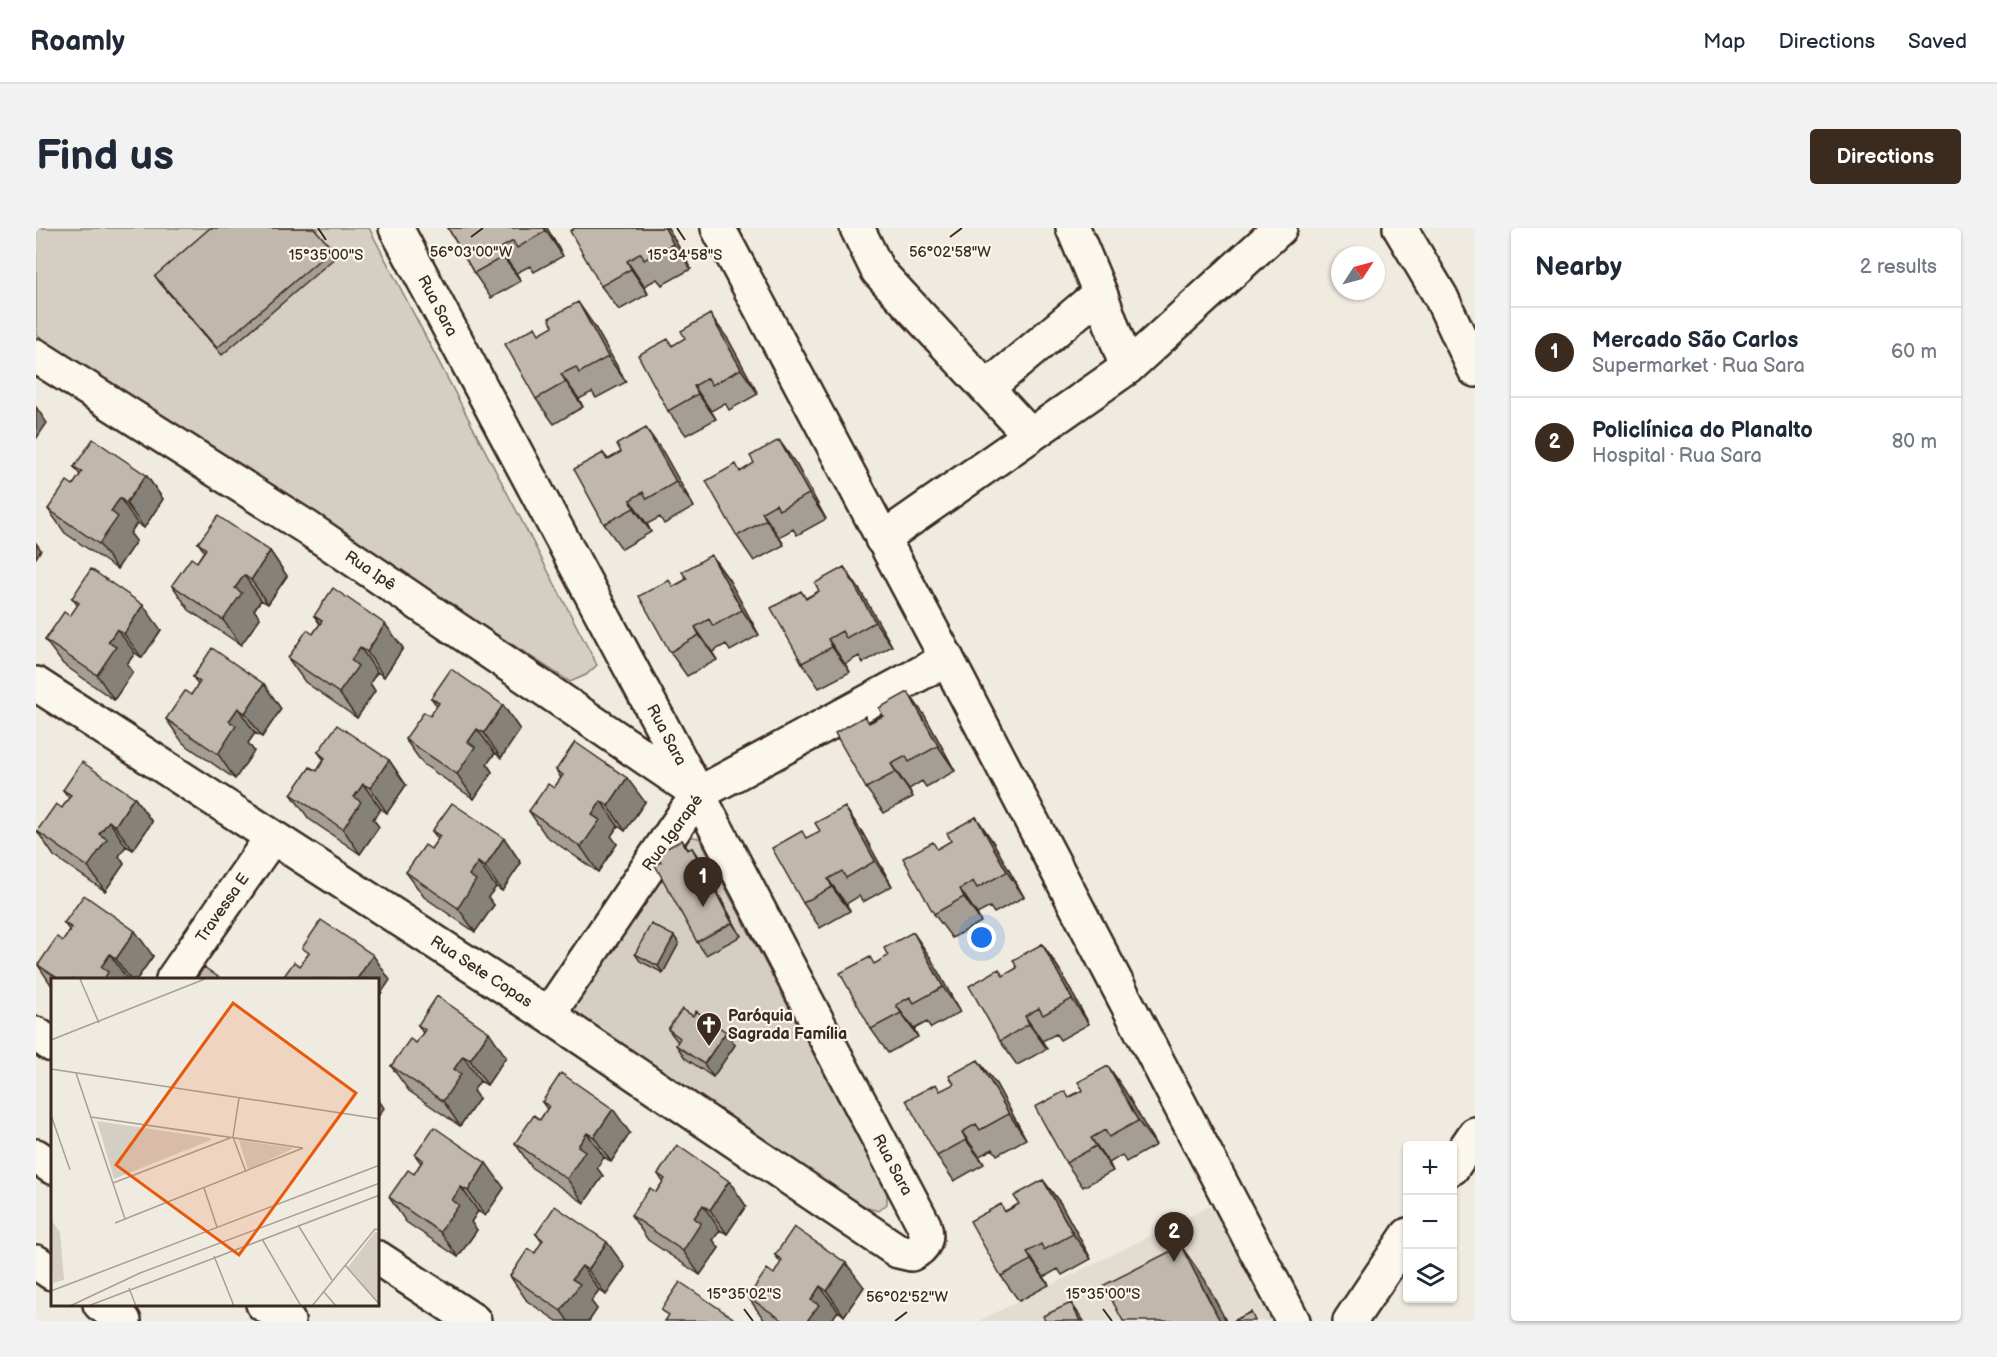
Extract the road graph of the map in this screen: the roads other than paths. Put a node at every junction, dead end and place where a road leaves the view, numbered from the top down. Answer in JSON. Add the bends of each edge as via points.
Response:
{"nodes":[{"id":1,"x":396,"y":228,"type":"edge"},
{"id":2,"x":718,"y":228,"type":"edge"},
{"id":3,"x":857,"y":228,"type":"edge"},
{"id":4,"x":1073,"y":228,"type":"edge"},
{"id":5,"x":1280,"y":228,"type":"edge"},
{"id":6,"x":1400,"y":228,"type":"edge"},
{"id":7,"x":1100,"y":292,"type":"junction"},
{"id":8,"x":36,"y":356,"type":"edge"},
{"id":9,"x":1127,"y":368,"type":"junction"},
{"id":10,"x":1475,"y":370,"type":"edge"},
{"id":11,"x":987,"y":388,"type":"junction"},
{"id":12,"x":1030,"y":435,"type":"junction"},
{"id":13,"x":882,"y":539,"type":"junction"},
{"id":14,"x":947,"y":659,"type":"junction"},
{"id":15,"x":36,"y":684,"type":"edge"},
{"id":16,"x":698,"y":794,"type":"junction"},
{"id":17,"x":272,"y":837,"type":"junction"},
{"id":18,"x":174,"y":978,"type":"edge"},
{"id":19,"x":548,"y":1015,"type":"junction"},
{"id":20,"x":36,"y":1034,"type":"edge"},
{"id":21,"x":51,"y":1044,"type":"edge"},
{"id":22,"x":1475,"y":1134,"type":"edge"},
{"id":23,"x":36,"y":1156,"type":"edge"},
{"id":24,"x":1457,"y":1161,"type":"edge"},
{"id":25,"x":51,"y":1166,"type":"edge"},
{"id":26,"x":1403,"y":1241,"type":"edge"},
{"id":27,"x":924,"y":1245,"type":"joint"},
{"id":28,"x":380,"y":1258,"type":"edge"},
{"id":29,"x":36,"y":1262,"type":"edge"},
{"id":30,"x":51,"y":1272,"type":"edge"},
{"id":31,"x":102,"y":1306,"type":"edge"},
{"id":32,"x":265,"y":1306,"type":"edge"},
{"id":33,"x":124,"y":1321,"type":"edge"},
{"id":34,"x":288,"y":1321,"type":"edge"},
{"id":35,"x":474,"y":1321,"type":"edge"},
{"id":36,"x":1293,"y":1321,"type":"edge"},
{"id":37,"x":1350,"y":1321,"type":"edge"}],
"edges":[{"from":1,"to":16,"type":"street","name":"Rua Sara"},
{"from":2,"to":13,"type":"street"},
{"from":3,"to":11,"type":"street","via":[[878,271]]},
{"from":4,"to":7,"type":"street"},
{"from":5,"to":9,"type":"street"},
{"from":6,"to":10,"type":"street","via":[[1441,297]]},
{"from":7,"to":9,"type":"street"},
{"from":7,"to":11,"type":"street"},
{"from":8,"to":16,"type":"street","name":"Rua Ipê","via":[[306,527]]},
{"from":9,"to":12,"type":"street"},
{"from":11,"to":12,"type":"street"},
{"from":12,"to":13,"type":"street"},
{"from":13,"to":14,"type":"street"},
{"from":14,"to":16,"type":"street","name":"Rua Igarapé"},
{"from":14,"to":36,"type":"street"},
{"from":15,"to":17,"type":"street","name":"Rua Sete Copas"},
{"from":16,"to":19,"type":"street","name":"Rua Igarapé"},
{"from":16,"to":27,"type":"street","name":"Rua Sara","via":[[924,1225]]},
{"from":17,"to":18,"type":"street","name":"Travessa E"},
{"from":17,"to":19,"type":"street","name":"Rua Sete Copas"},
{"from":19,"to":27,"type":"street","name":"Rua Sete Copas","via":[[898,1251],[911,1254]]},
{"from":20,"to":21,"type":"street"},
{"from":22,"to":24,"type":"street"},
{"from":23,"to":25,"type":"street"},
{"from":26,"to":37,"type":"street"},
{"from":28,"to":35,"type":"street"},
{"from":29,"to":30,"type":"street"},
{"from":31,"to":33,"type":"street"},
{"from":32,"to":34,"type":"street"}]}
